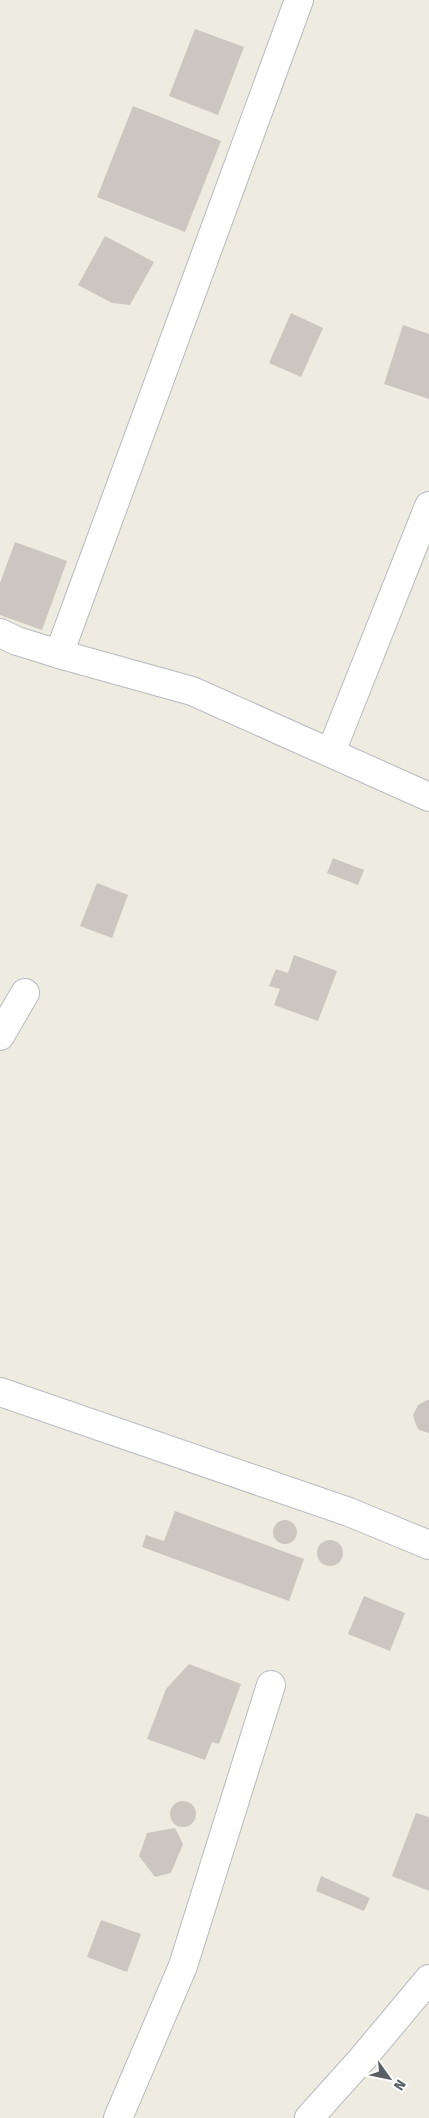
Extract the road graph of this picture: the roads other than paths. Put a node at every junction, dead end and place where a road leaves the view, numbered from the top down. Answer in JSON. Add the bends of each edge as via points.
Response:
{"nodes":[{"id":1,"x":299,"y":0,"type":"edge"},
{"id":2,"x":429,"y":506,"type":"edge"},
{"id":3,"x":0,"y":633,"type":"edge"},
{"id":4,"x":59,"y":654,"type":"junction"},
{"id":5,"x":332,"y":752,"type":"junction"},
{"id":6,"x":429,"y":797,"type":"edge"},
{"id":7,"x":25,"y":993,"type":"dead end"},
{"id":8,"x":0,"y":1036,"type":"edge"},
{"id":9,"x":0,"y":1392,"type":"edge"},
{"id":10,"x":429,"y":1545,"type":"edge"},
{"id":11,"x":271,"y":1685,"type":"dead end"},
{"id":12,"x":429,"y":1979,"type":"edge"},
{"id":13,"x":118,"y":2118,"type":"edge"},
{"id":14,"x":309,"y":2118,"type":"edge"}],
"edges":[{"from":1,"to":4,"type":"street"},
{"from":2,"to":5,"type":"street"},
{"from":3,"to":4,"type":"street"},
{"from":4,"to":5,"type":"street","via":[[192,691]]},
{"from":5,"to":6,"type":"street"},
{"from":7,"to":8,"type":"street"},
{"from":9,"to":10,"type":"street","via":[[349,1512]]},
{"from":11,"to":13,"type":"street","via":[[183,1966]]},
{"from":12,"to":14,"type":"street"}]}
